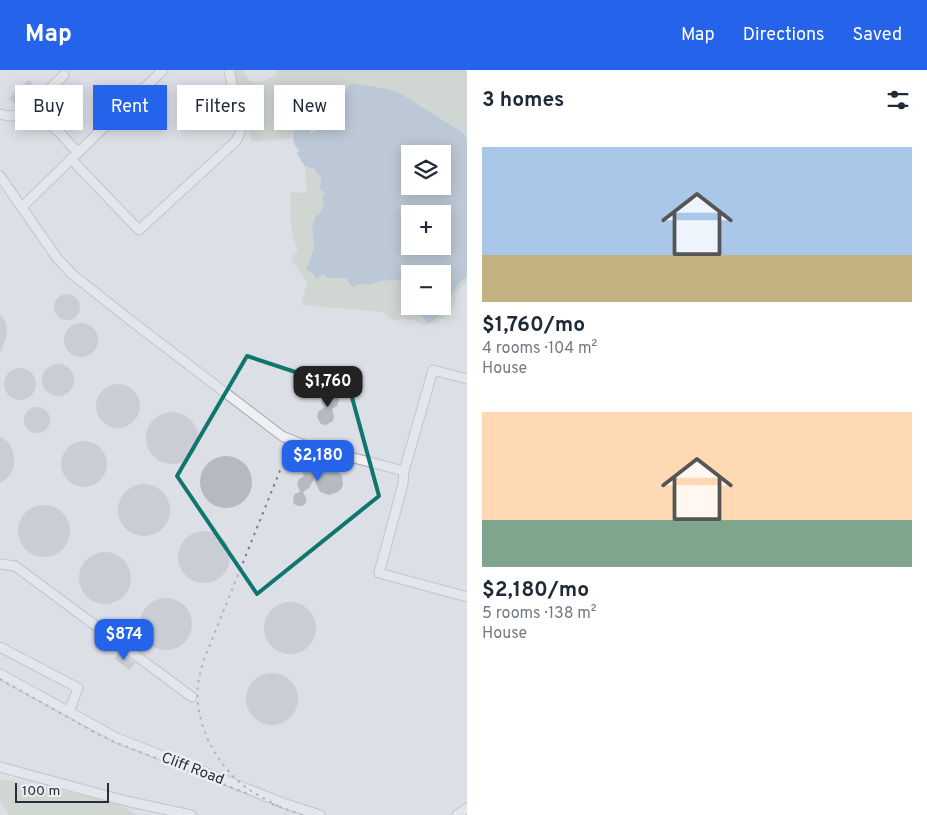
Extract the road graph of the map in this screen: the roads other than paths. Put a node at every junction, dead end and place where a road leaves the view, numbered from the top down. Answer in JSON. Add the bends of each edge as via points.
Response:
{"nodes":[{"id":1,"x":163,"y":70,"type":"edge"},
{"id":2,"x":229,"y":70,"type":"edge"},
{"id":3,"x":64,"y":75,"type":"dead end"},
{"id":4,"x":54,"y":85,"type":"edge"},
{"id":5,"x":0,"y":114,"type":"edge"},
{"id":6,"x":15,"y":116,"type":"edge"},
{"id":7,"x":57,"y":130,"type":"edge"},
{"id":8,"x":78,"y":152,"type":"junction"},
{"id":9,"x":71,"y":159,"type":"junction"},
{"id":10,"x":0,"y":176,"type":"edge"},
{"id":11,"x":22,"y":207,"type":"junction"},
{"id":12,"x":467,"y":379,"type":"edge"},
{"id":13,"x":404,"y":471,"type":"junction"},
{"id":14,"x":0,"y":564,"type":"edge"},
{"id":15,"x":467,"y":597,"type":"edge"},
{"id":16,"x":0,"y":647,"type":"edge"},
{"id":17,"x":0,"y":674,"type":"edge"},
{"id":18,"x":192,"y":697,"type":"dead end"},
{"id":19,"x":69,"y":712,"type":"junction"},
{"id":20,"x":0,"y":767,"type":"edge"},
{"id":21,"x":467,"y":808,"type":"edge"},
{"id":22,"x":192,"y":815,"type":"edge"},
{"id":23,"x":320,"y":815,"type":"edge"},
{"id":24,"x":456,"y":815,"type":"edge"}],
"edges":[{"from":1,"to":8,"type":"lane"},
{"from":2,"to":9,"type":"lane","via":[[241,127],[236,141],[139,230]]},
{"from":3,"to":4,"type":"lane"},
{"from":5,"to":6,"type":"lane"},
{"from":7,"to":8,"type":"lane"},
{"from":8,"to":9,"type":"lane"},
{"from":9,"to":11,"type":"lane"},
{"from":10,"to":11,"type":"lane"},
{"from":11,"to":13,"type":"lane","via":[[58,258],[77,278],[282,436],[304,445]]},
{"from":12,"to":13,"type":"lane","via":[[433,370]]},
{"from":13,"to":15,"type":"lane","via":[[379,573]]},
{"from":14,"to":18,"type":"lane","via":[[15,566]]},
{"from":16,"to":19,"type":"lane","via":[[78,688]]},
{"from":17,"to":19,"type":"lane","name":"Cliff Road"},
{"from":19,"to":23,"type":"lane","name":"Cliff Road","via":[[116,738]]},
{"from":20,"to":22,"type":"lane"},
{"from":21,"to":24,"type":"lane"}]}
